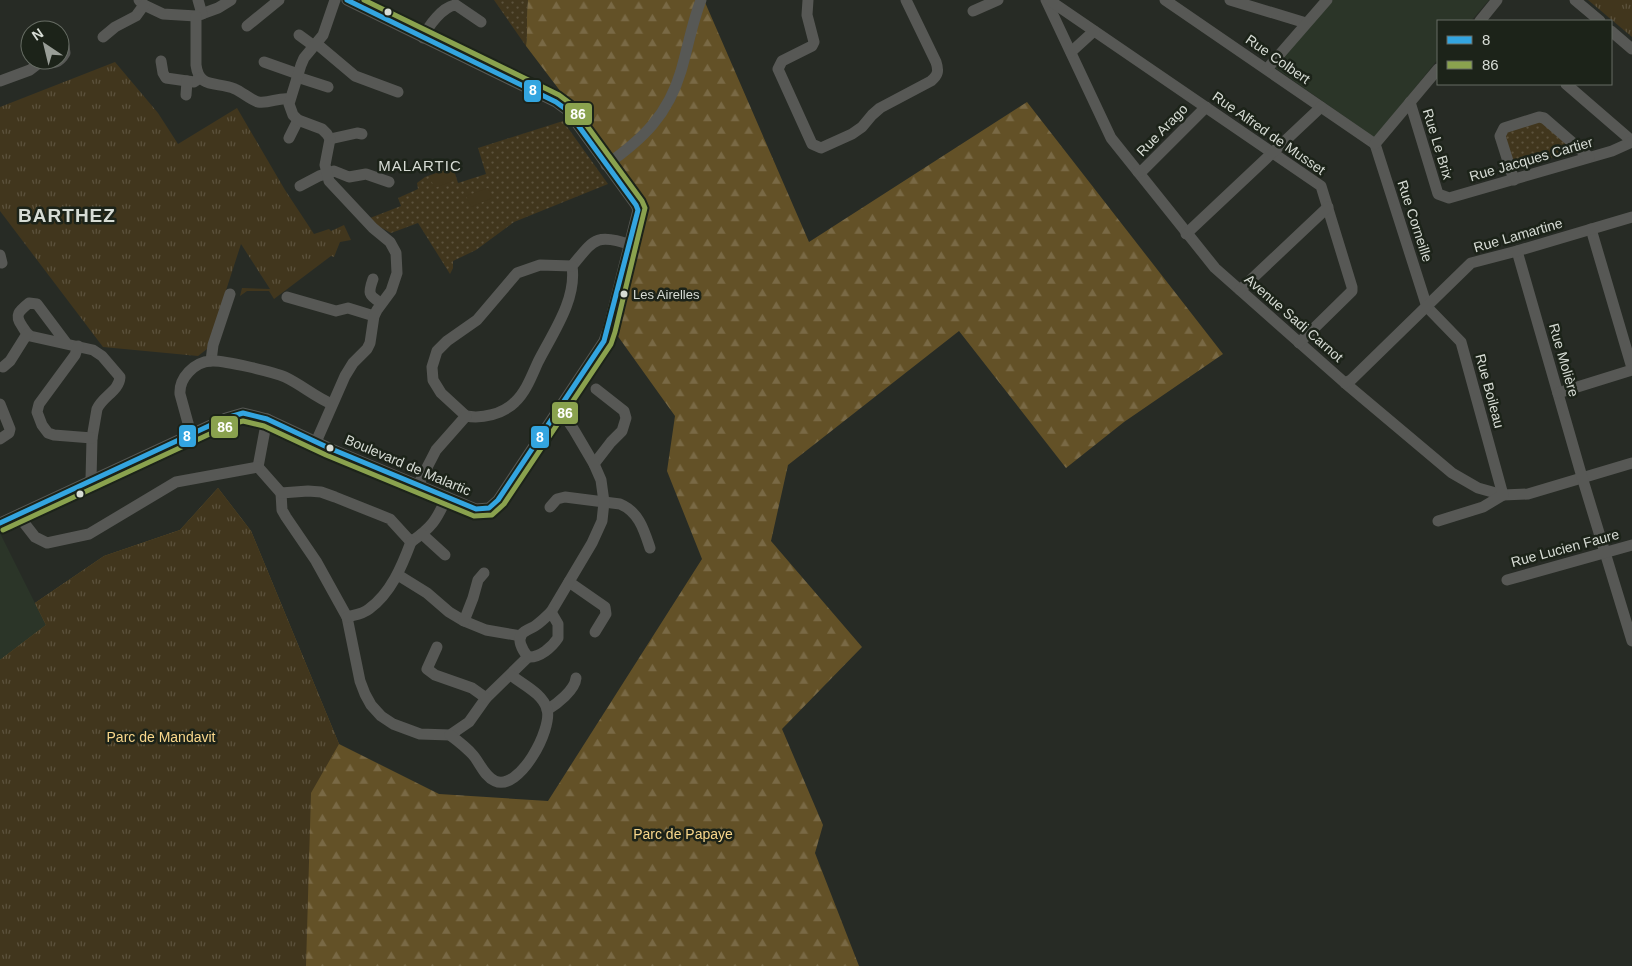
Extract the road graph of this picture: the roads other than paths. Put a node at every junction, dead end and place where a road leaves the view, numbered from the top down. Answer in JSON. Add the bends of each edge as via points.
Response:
{"nodes":[{"id":1,"x":198,"y":0,"type":"edge"},
{"id":2,"x":231,"y":0,"type":"edge"},
{"id":3,"x":279,"y":0,"type":"edge"},
{"id":4,"x":335,"y":0,"type":"edge"},
{"id":5,"x":347,"y":0,"type":"edge"},
{"id":6,"x":701,"y":0,"type":"edge"},
{"id":7,"x":808,"y":0,"type":"edge"},
{"id":8,"x":906,"y":0,"type":"edge"},
{"id":9,"x":998,"y":0,"type":"edge"},
{"id":10,"x":1048,"y":0,"type":"edge"},
{"id":11,"x":1165,"y":0,"type":"edge"},
{"id":12,"x":1230,"y":0,"type":"edge"},
{"id":13,"x":1327,"y":0,"type":"edge"},
{"id":14,"x":1497,"y":0,"type":"edge"},
{"id":15,"x":1575,"y":0,"type":"edge"},
{"id":16,"x":142,"y":3,"type":"edge"},
{"id":17,"x":973,"y":11,"type":"dead end"},
{"id":18,"x":199,"y":15,"type":"junction"},
{"id":19,"x":1486,"y":19,"type":"edge"},
{"id":20,"x":1599,"y":20,"type":"edge"},
{"id":21,"x":481,"y":22,"type":"dead end"},
{"id":22,"x":1306,"y":23,"type":"junction"},
{"id":23,"x":247,"y":26,"type":"dead end"},
{"id":24,"x":1094,"y":31,"type":"junction"},
{"id":25,"x":1612,"y":31,"type":"edge"},
{"id":26,"x":299,"y":34,"type":"dead end"},
{"id":27,"x":103,"y":37,"type":"dead end"},
{"id":28,"x":424,"y":38,"type":"junction"},
{"id":29,"x":316,"y":45,"type":"junction"},
{"id":30,"x":1632,"y":49,"type":"edge"},
{"id":31,"x":1071,"y":52,"type":"junction"},
{"id":32,"x":161,"y":60,"type":"dead end"},
{"id":33,"x":264,"y":62,"type":"dead end"},
{"id":34,"x":30,"y":70,"type":"edge"},
{"id":35,"x":1267,"y":70,"type":"junction"},
{"id":36,"x":1437,"y":70,"type":"edge"},
{"id":37,"x":297,"y":76,"type":"junction"},
{"id":38,"x":200,"y":78,"type":"junction"},
{"id":39,"x":0,"y":81,"type":"edge"},
{"id":40,"x":187,"y":81,"type":"junction"},
{"id":41,"x":1567,"y":85,"type":"edge"},
{"id":42,"x":328,"y":87,"type":"dead end"},
{"id":43,"x":398,"y":92,"type":"dead end"},
{"id":44,"x":186,"y":95,"type":"dead end"},
{"id":45,"x":289,"y":100,"type":"junction"},
{"id":46,"x":1410,"y":102,"type":"junction"},
{"id":47,"x":1206,"y":107,"type":"junction"},
{"id":48,"x":1321,"y":107,"type":"junction"},
{"id":49,"x":298,"y":120,"type":"junction"},
{"id":50,"x":362,"y":134,"type":"dead end"},
{"id":51,"x":289,"y":138,"type":"dead end"},
{"id":52,"x":330,"y":139,"type":"junction"},
{"id":53,"x":1632,"y":142,"type":"edge"},
{"id":54,"x":1375,"y":144,"type":"junction"},
{"id":55,"x":1272,"y":152,"type":"junction"},
{"id":56,"x":1590,"y":157,"type":"junction"},
{"id":57,"x":606,"y":165,"type":"junction"},
{"id":58,"x":1138,"y":172,"type":"junction"},
{"id":59,"x":326,"y":174,"type":"junction"},
{"id":60,"x":1514,"y":180,"type":"junction"},
{"id":61,"x":389,"y":182,"type":"dead end"},
{"id":62,"x":300,"y":186,"type":"dead end"},
{"id":63,"x":1438,"y":194,"type":"joint"},
{"id":64,"x":1328,"y":207,"type":"junction"},
{"id":65,"x":1632,"y":217,"type":"edge"},
{"id":66,"x":1591,"y":229,"type":"junction"},
{"id":67,"x":1186,"y":234,"type":"junction"},
{"id":68,"x":631,"y":245,"type":"junction"},
{"id":69,"x":1517,"y":252,"type":"junction"},
{"id":70,"x":572,"y":266,"type":"junction"},
{"id":71,"x":373,"y":279,"type":"dead end"},
{"id":72,"x":1240,"y":290,"type":"junction"},
{"id":73,"x":230,"y":294,"type":"dead end"},
{"id":74,"x":287,"y":297,"type":"dead end"},
{"id":75,"x":381,"y":303,"type":"junction"},
{"id":76,"x":1427,"y":307,"type":"junction"},
{"id":77,"x":374,"y":316,"type":"junction"},
{"id":78,"x":27,"y":334,"type":"junction"},
{"id":79,"x":1299,"y":343,"type":"junction"},
{"id":80,"x":72,"y":345,"type":"junction"},
{"id":81,"x":211,"y":361,"type":"junction"},
{"id":82,"x":3,"y":367,"type":"dead end"},
{"id":83,"x":1632,"y":369,"type":"edge"},
{"id":84,"x":1345,"y":384,"type":"junction"},
{"id":85,"x":596,"y":388,"type":"dead end"},
{"id":86,"x":1558,"y":393,"type":"junction"},
{"id":87,"x":0,"y":404,"type":"edge"},
{"id":88,"x":332,"y":404,"type":"junction"},
{"id":89,"x":558,"y":409,"type":"junction"},
{"id":90,"x":466,"y":416,"type":"junction"},
{"id":91,"x":267,"y":419,"type":"junction"},
{"id":92,"x":191,"y":434,"type":"junction"},
{"id":93,"x":92,"y":438,"type":"junction"},
{"id":94,"x":0,"y":439,"type":"edge"},
{"id":95,"x":316,"y":442,"type":"junction"},
{"id":96,"x":1632,"y":462,"type":"edge"},
{"id":97,"x":594,"y":464,"type":"junction"},
{"id":98,"x":258,"y":467,"type":"junction"},
{"id":99,"x":1582,"y":477,"type":"junction"},
{"id":100,"x":91,"y":480,"type":"junction"},
{"id":101,"x":418,"y":485,"type":"junction"},
{"id":102,"x":281,"y":493,"type":"junction"},
{"id":103,"x":1503,"y":494,"type":"junction"},
{"id":104,"x":447,"y":497,"type":"junction"},
{"id":105,"x":604,"y":502,"type":"junction"},
{"id":106,"x":550,"y":507,"type":"dead end"},
{"id":107,"x":20,"y":514,"type":"junction"},
{"id":108,"x":1438,"y":521,"type":"dead end"},
{"id":109,"x":0,"y":524,"type":"edge"},
{"id":110,"x":422,"y":534,"type":"junction"},
{"id":111,"x":411,"y":542,"type":"junction"},
{"id":112,"x":1632,"y":545,"type":"edge"},
{"id":113,"x":650,"y":548,"type":"dead end"},
{"id":114,"x":1605,"y":553,"type":"junction"},
{"id":115,"x":445,"y":555,"type":"dead end"},
{"id":116,"x":484,"y":573,"type":"dead end"},
{"id":117,"x":398,"y":575,"type":"junction"},
{"id":118,"x":1507,"y":580,"type":"dead end"},
{"id":119,"x":570,"y":582,"type":"junction"},
{"id":120,"x":551,"y":612,"type":"junction"},
{"id":121,"x":347,"y":617,"type":"junction"},
{"id":122,"x":464,"y":621,"type":"junction"},
{"id":123,"x":595,"y":632,"type":"dead end"},
{"id":124,"x":521,"y":636,"type":"junction"},
{"id":125,"x":1632,"y":641,"type":"edge"},
{"id":126,"x":437,"y":648,"type":"dead end"},
{"id":127,"x":528,"y":657,"type":"junction"},
{"id":128,"x":511,"y":675,"type":"junction"},
{"id":129,"x":576,"y":678,"type":"dead end"},
{"id":130,"x":486,"y":698,"type":"junction"},
{"id":131,"x":547,"y":710,"type":"junction"},
{"id":132,"x":450,"y":735,"type":"junction"}],
"edges":[{"from":1,"to":18,"type":"street"},
{"from":2,"to":18,"type":"street"},
{"from":3,"to":23,"type":"street"},
{"from":4,"to":29,"type":"street","via":[[323,35]]},
{"from":5,"to":28,"type":"street","name":"Boulevard de Malartic"},
{"from":6,"to":57,"type":"street","via":[[681,71],[667,104],[648,131]]},
{"from":7,"to":8,"type":"street","via":[[807,15],[814,42],[782,61],[778,69],[812,144],[820,148],[857,132],[880,108],[937,75],[936,62]]},
{"from":9,"to":17,"type":"street"},
{"from":10,"to":24,"type":"street","name":"Rue Alfred de Musset"},
{"from":10,"to":31,"type":"street","name":"Avenue Sadi Carnot"},
{"from":11,"to":35,"type":"street","name":"Rue Colbert"},
{"from":12,"to":22,"type":"street"},
{"from":13,"to":22,"type":"street"},
{"from":14,"to":19,"type":"street"},
{"from":15,"to":20,"type":"street"},
{"from":16,"to":18,"type":"street","via":[[163,14]]},
{"from":16,"to":27,"type":"street","via":[[136,16]]},
{"from":18,"to":38,"type":"street","via":[[196,65]]},
{"from":21,"to":28,"type":"street","via":[[453,5],[439,16]]},
{"from":22,"to":35,"type":"street"},
{"from":24,"to":31,"type":"street"},
{"from":24,"to":47,"type":"street","name":"Rue Alfred de Musset"},
{"from":25,"to":30,"type":"street"},
{"from":26,"to":29,"type":"street"},
{"from":28,"to":57,"type":"street","name":"Boulevard de Malartic","via":[[563,107]]},
{"from":29,"to":37,"type":"street","via":[[304,58]]},
{"from":29,"to":43,"type":"street","via":[[355,76]]},
{"from":31,"to":58,"type":"street","name":"Avenue Sadi Carnot","via":[[1111,138]]},
{"from":32,"to":40,"type":"street","via":[[166,78]]},
{"from":33,"to":37,"type":"street"},
{"from":34,"to":39,"type":"street"},
{"from":35,"to":48,"type":"street","name":"Rue Colbert"},
{"from":36,"to":46,"type":"street"},
{"from":37,"to":42,"type":"street"},
{"from":37,"to":45,"type":"street"},
{"from":38,"to":40,"type":"street","via":[[194,82]]},
{"from":38,"to":45,"type":"street","via":[[211,84],[233,88],[258,102]]},
{"from":40,"to":44,"type":"street"},
{"from":41,"to":53,"type":"street"},
{"from":45,"to":49,"type":"street","via":[[290,109]]},
{"from":46,"to":54,"type":"street"},
{"from":46,"to":63,"type":"street","name":"Rue Le Brix"},
{"from":47,"to":55,"type":"street","name":"Rue Alfred de Musset"},
{"from":47,"to":58,"type":"street","name":"Rue Arago"},
{"from":48,"to":54,"type":"street","name":"Rue Colbert"},
{"from":48,"to":55,"type":"street"},
{"from":49,"to":51,"type":"street"},
{"from":49,"to":52,"type":"street","via":[[322,129]]},
{"from":50,"to":52,"type":"street"},
{"from":52,"to":59,"type":"street","via":[[325,157]]},
{"from":53,"to":56,"type":"street","name":"Rue Jacques Cartier"},
{"from":54,"to":76,"type":"street","name":"Rue Corneille"},
{"from":55,"to":64,"type":"street","name":"Rue Alfred de Musset","via":[[1321,186]]},
{"from":55,"to":67,"type":"street"},
{"from":56,"to":60,"type":"street","name":"Rue Jacques Cartier"},
{"from":56,"to":60,"type":"street","via":[[1540,117],[1504,128],[1501,132]]},
{"from":57,"to":68,"type":"street","name":"Boulevard de Malartic","via":[[638,210]]},
{"from":58,"to":67,"type":"street","name":"Avenue Sadi Carnot"},
{"from":59,"to":61,"type":"street","via":[[334,171],[349,177],[366,174]]},
{"from":59,"to":62,"type":"street"},
{"from":59,"to":75,"type":"street","via":[[348,202],[394,248],[396,280]]},
{"from":60,"to":63,"type":"street","name":"Rue Jacques Cartier","via":[[1449,198]]},
{"from":64,"to":72,"type":"street"},
{"from":64,"to":79,"type":"street","name":"Rue Alfred de Musset","via":[[1352,291]]},
{"from":65,"to":66,"type":"street","name":"Rue Lamartine"},
{"from":66,"to":69,"type":"street","name":"Rue Lamartine"},
{"from":66,"to":83,"type":"street"},
{"from":67,"to":72,"type":"street","name":"Avenue Sadi Carnot","via":[[1215,268]]},
{"from":68,"to":70,"type":"street","via":[[598,240],[588,245]]},
{"from":68,"to":89,"type":"street","name":"Boulevard de Malartic","via":[[606,336]]},
{"from":69,"to":76,"type":"street","name":"Rue Lamartine","via":[[1471,263]]},
{"from":69,"to":86,"type":"street","name":"Rue Molière"},
{"from":70,"to":90,"type":"street","via":[[565,309],[519,397],[501,411],[474,418]]},
{"from":70,"to":90,"type":"street","via":[[540,265],[517,273],[477,320],[437,351],[432,367],[433,380],[441,393]]},
{"from":71,"to":75,"type":"street","via":[[369,292]]},
{"from":72,"to":79,"type":"street","name":"Avenue Sadi Carnot"},
{"from":73,"to":81,"type":"street"},
{"from":74,"to":77,"type":"street","via":[[336,311],[348,308]]},
{"from":75,"to":77,"type":"street"},
{"from":76,"to":84,"type":"street","name":"Rue Lamartine"},
{"from":76,"to":103,"type":"street","name":"Rue Boileau","via":[[1461,342]]},
{"from":77,"to":88,"type":"street","via":[[370,343],[348,371]]},
{"from":78,"to":80,"type":"street"},
{"from":78,"to":80,"type":"street","via":[[17,314],[29,303],[34,303]]},
{"from":78,"to":82,"type":"street"},
{"from":79,"to":84,"type":"street","name":"Avenue Sadi Carnot"},
{"from":80,"to":93,"type":"street","via":[[93,350],[102,356],[120,377],[118,386],[97,409]]},
{"from":80,"to":93,"type":"street","via":[[75,355],[39,404],[37,412],[48,433]]},
{"from":81,"to":88,"type":"street","via":[[273,372]]},
{"from":81,"to":92,"type":"street","via":[[187,373],[180,388]]},
{"from":83,"to":86,"type":"street"},
{"from":84,"to":103,"type":"street","name":"Avenue Sadi Carnot","via":[[1452,473],[1478,488]]},
{"from":85,"to":97,"type":"street","via":[[624,411],[626,418],[622,431]]},
{"from":86,"to":99,"type":"street","name":"Rue Molière"},
{"from":87,"to":94,"type":"street","via":[[10,428]]},
{"from":88,"to":95,"type":"street"},
{"from":89,"to":97,"type":"street"},
{"from":89,"to":104,"type":"street","name":"Boulevard de Malartic","via":[[498,500],[489,508],[476,509]]},
{"from":90,"to":101,"type":"street","via":[[436,450]]},
{"from":91,"to":92,"type":"street","name":"Boulevard de Malartic","via":[[234,414]]},
{"from":91,"to":95,"type":"street","name":"Boulevard de Malartic"},
{"from":91,"to":98,"type":"street"},
{"from":92,"to":100,"type":"street","name":"Boulevard de Malartic"},
{"from":93,"to":100,"type":"street"},
{"from":95,"to":101,"type":"street","name":"Boulevard de Malartic"},
{"from":96,"to":99,"type":"street","name":"Avenue Sadi Carnot"},
{"from":97,"to":105,"type":"street","via":[[601,480]]},
{"from":98,"to":102,"type":"street"},
{"from":98,"to":107,"type":"street","via":[[176,482],[89,534],[47,543],[35,537]]},
{"from":99,"to":103,"type":"street","name":"Avenue Sadi Carnot","via":[[1528,494]]},
{"from":99,"to":114,"type":"street","name":"Rue Molière"},
{"from":100,"to":107,"type":"street","name":"Boulevard de Malartic"},
{"from":101,"to":104,"type":"street","name":"Boulevard de Malartic"},
{"from":102,"to":111,"type":"street","via":[[308,490],[335,497],[390,519]]},
{"from":102,"to":121,"type":"street","via":[[282,510],[316,561]]},
{"from":103,"to":108,"type":"street","via":[[1483,507]]},
{"from":104,"to":110,"type":"street","via":[[436,520]]},
{"from":105,"to":106,"type":"street","via":[[565,498],[557,499]]},
{"from":105,"to":113,"type":"street","via":[[627,507],[642,522]]},
{"from":105,"to":119,"type":"street","via":[[602,521]]},
{"from":107,"to":109,"type":"street","name":"Boulevard de Malartic"},
{"from":110,"to":111,"type":"street"},
{"from":110,"to":115,"type":"street"},
{"from":111,"to":117,"type":"street"},
{"from":112,"to":114,"type":"street","name":"Rue Lucien Faure"},
{"from":114,"to":118,"type":"street","name":"Rue Lucien Faure"},
{"from":114,"to":125,"type":"street","name":"Rue Molière"},
{"from":116,"to":122,"type":"street","via":[[478,580]]},
{"from":117,"to":121,"type":"street","via":[[370,609]]},
{"from":117,"to":122,"type":"street"},
{"from":119,"to":120,"type":"street"},
{"from":119,"to":123,"type":"street","via":[[606,607],[606,614]]},
{"from":120,"to":124,"type":"street"},
{"from":120,"to":127,"type":"street","via":[[558,624],[558,638],[536,657]]},
{"from":121,"to":132,"type":"street","via":[[360,680],[365,694],[381,716],[402,729],[420,734]]},
{"from":122,"to":124,"type":"street","via":[[486,630]]},
{"from":124,"to":127,"type":"street"},
{"from":126,"to":130,"type":"street","via":[[427,669],[435,676],[472,688]]},
{"from":127,"to":128,"type":"street"},
{"from":128,"to":130,"type":"street"},
{"from":128,"to":131,"type":"street","via":[[534,692]]},
{"from":129,"to":131,"type":"street","via":[[576,683]]},
{"from":130,"to":132,"type":"street","via":[[469,722]]},
{"from":131,"to":132,"type":"street","via":[[544,732],[528,763],[514,778],[503,783],[486,775],[474,756]]}]}
